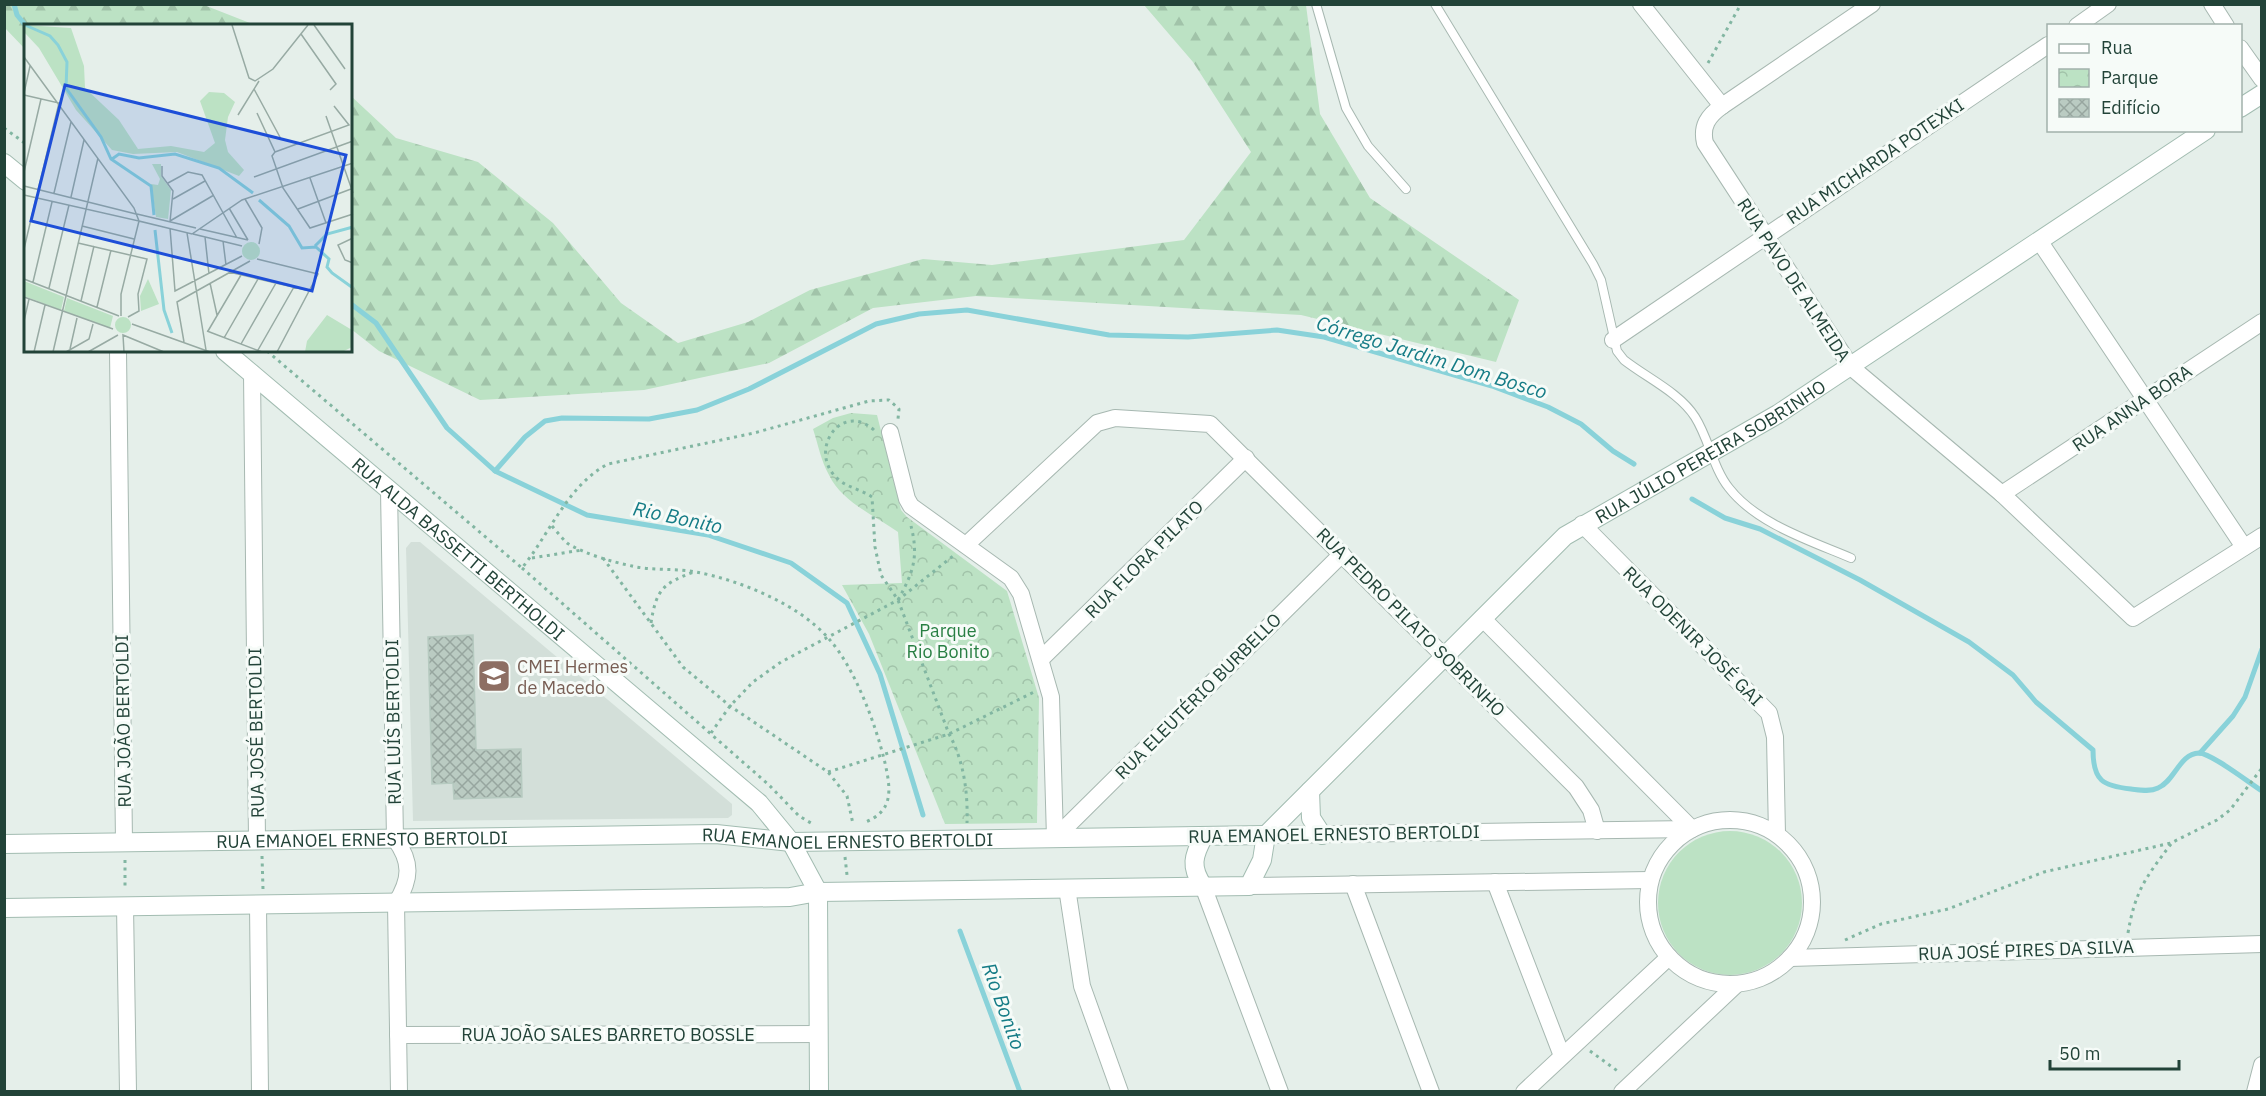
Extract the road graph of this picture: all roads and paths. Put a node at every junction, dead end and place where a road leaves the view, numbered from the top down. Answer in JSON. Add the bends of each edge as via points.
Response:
{"nodes":[{"id":1,"x":1316,"y":4,"type":"edge"},
{"id":2,"x":1435,"y":4,"type":"edge"},
{"id":3,"x":1641,"y":4,"type":"edge"},
{"id":4,"x":1741,"y":4,"type":"edge"},
{"id":5,"x":1872,"y":4,"type":"edge"},
{"id":6,"x":2108,"y":4,"type":"edge"},
{"id":7,"x":2212,"y":4,"type":"edge"},
{"id":8,"x":2080,"y":24,"type":"edge"},
{"id":9,"x":2225,"y":24,"type":"edge"},
{"id":10,"x":2047,"y":46,"type":"edge"},
{"id":11,"x":2242,"y":49,"type":"edge"},
{"id":12,"x":1699,"y":79,"type":"junction"},
{"id":13,"x":2262,"y":79,"type":"edge"},
{"id":14,"x":2262,"y":94,"type":"edge"},
{"id":15,"x":1722,"y":106,"type":"junction"},
{"id":16,"x":2242,"y":107,"type":"edge"},
{"id":17,"x":4,"y":128,"type":"edge"},
{"id":18,"x":2203,"y":132,"type":"edge"},
{"id":19,"x":24,"y":143,"type":"edge"},
{"id":20,"x":4,"y":163,"type":"edge"},
{"id":21,"x":24,"y":179,"type":"edge"},
{"id":22,"x":1406,"y":189,"type":"dead end"},
{"id":23,"x":1765,"y":236,"type":"junction"},
{"id":24,"x":2040,"y":242,"type":"junction"},
{"id":25,"x":2262,"y":322,"type":"edge"},
{"id":26,"x":1613,"y":340,"type":"junction"},
{"id":27,"x":118,"y":352,"type":"edge"},
{"id":28,"x":226,"y":352,"type":"edge"},
{"id":29,"x":268,"y":352,"type":"edge"},
{"id":30,"x":1851,"y":367,"type":"junction"},
{"id":31,"x":252,"y":373,"type":"junction"},
{"id":32,"x":2146,"y":399,"type":"junction"},
{"id":33,"x":883,"y":434,"type":"junction"},
{"id":34,"x":1713,"y":452,"type":"junction"},
{"id":35,"x":1246,"y":458,"type":"junction"},
{"id":36,"x":389,"y":490,"type":"junction"},
{"id":37,"x":2002,"y":494,"type":"junction"},
{"id":38,"x":910,"y":523,"type":"dead end"},
{"id":39,"x":1582,"y":524,"type":"junction"},
{"id":40,"x":552,"y":526,"type":"junction"},
{"id":41,"x":2262,"y":536,"type":"edge"},
{"id":42,"x":966,"y":545,"type":"junction"},
{"id":43,"x":2244,"y":547,"type":"junction"},
{"id":44,"x":582,"y":550,"type":"junction"},
{"id":45,"x":1342,"y":554,"type":"junction"},
{"id":46,"x":602,"y":556,"type":"junction"},
{"id":47,"x":530,"y":558,"type":"junction"},
{"id":48,"x":1851,"y":558,"type":"dead end"},
{"id":49,"x":522,"y":568,"type":"junction"},
{"id":50,"x":695,"y":572,"type":"junction"},
{"id":51,"x":898,"y":600,"type":"junction"},
{"id":52,"x":1482,"y":618,"type":"junction"},
{"id":53,"x":651,"y":623,"type":"junction"},
{"id":54,"x":829,"y":639,"type":"junction"},
{"id":55,"x":1444,"y":656,"type":"junction"},
{"id":56,"x":1041,"y":659,"type":"junction"},
{"id":57,"x":1049,"y":684,"type":"junction"},
{"id":58,"x":730,"y":706,"type":"junction"},
{"id":59,"x":711,"y":733,"type":"junction"},
{"id":60,"x":949,"y":734,"type":"junction"},
{"id":61,"x":883,"y":755,"type":"junction"},
{"id":62,"x":2262,"y":768,"type":"edge"},
{"id":63,"x":828,"y":772,"type":"junction"},
{"id":64,"x":1310,"y":791,"type":"junction"},
{"id":65,"x":817,"y":827,"type":"dead end"},
{"id":66,"x":1692,"y":829,"type":"junction"},
{"id":67,"x":1597,"y":831,"type":"junction"},
{"id":68,"x":848,"y":834,"type":"junction"},
{"id":69,"x":1777,"y":834,"type":"junction"},
{"id":70,"x":1266,"y":835,"type":"junction"},
{"id":71,"x":1322,"y":835,"type":"junction"},
{"id":72,"x":1204,"y":836,"type":"junction"},
{"id":73,"x":395,"y":838,"type":"junction"},
{"id":74,"x":1054,"y":838,"type":"junction"},
{"id":75,"x":966,"y":839,"type":"junction"},
{"id":76,"x":257,"y":840,"type":"junction"},
{"id":77,"x":124,"y":842,"type":"junction"},
{"id":78,"x":791,"y":842,"type":"junction"},
{"id":79,"x":2171,"y":843,"type":"junction"},
{"id":80,"x":4,"y":844,"type":"edge"},
{"id":81,"x":1650,"y":880,"type":"junction"},
{"id":82,"x":1495,"y":882,"type":"junction"},
{"id":83,"x":1353,"y":884,"type":"junction"},
{"id":84,"x":1203,"y":886,"type":"junction"},
{"id":85,"x":1249,"y":886,"type":"junction"},
{"id":86,"x":1067,"y":888,"type":"junction"},
{"id":87,"x":849,"y":891,"type":"junction"},
{"id":88,"x":818,"y":892,"type":"junction"},
{"id":89,"x":396,"y":903,"type":"junction"},
{"id":90,"x":258,"y":905,"type":"junction"},
{"id":91,"x":125,"y":906,"type":"junction"},
{"id":92,"x":4,"y":908,"type":"edge"},
{"id":93,"x":2262,"y":944,"type":"edge"},
{"id":94,"x":2126,"y":947,"type":"junction"},
{"id":95,"x":1669,"y":957,"type":"junction"},
{"id":96,"x":1818,"y":957,"type":"junction"},
{"id":97,"x":1790,"y":958,"type":"junction"},
{"id":98,"x":1737,"y":984,"type":"junction"},
{"id":99,"x":819,"y":1034,"type":"junction"},
{"id":100,"x":398,"y":1035,"type":"junction"},
{"id":101,"x":1578,"y":1042,"type":"junction"},
{"id":102,"x":1562,"y":1056,"type":"junction"},
{"id":103,"x":2262,"y":1065,"type":"edge"},
{"id":104,"x":1627,"y":1086,"type":"edge"},
{"id":105,"x":128,"y":1092,"type":"edge"},
{"id":106,"x":260,"y":1092,"type":"edge"},
{"id":107,"x":399,"y":1092,"type":"edge"},
{"id":108,"x":819,"y":1092,"type":"edge"},
{"id":109,"x":1120,"y":1092,"type":"edge"},
{"id":110,"x":1280,"y":1092,"type":"edge"},
{"id":111,"x":1431,"y":1092,"type":"edge"},
{"id":112,"x":1524,"y":1092,"type":"edge"},
{"id":113,"x":2255,"y":1092,"type":"edge"}],
"edges":[{"from":1,"to":22,"type":"lane","via":[[1346,108],[1368,146]]},
{"from":2,"to":26,"type":"lane","via":[[1593,264],[1601,280]]},
{"from":3,"to":12,"type":"street"},
{"from":4,"to":12,"type":"path"},
{"from":5,"to":15,"type":"street","name":"RUA PAVO DE ALMEIDA"},
{"from":6,"to":8,"type":"street"},
{"from":7,"to":9,"type":"street"},
{"from":10,"to":23,"type":"street","name":"RUA MICHARDA POTEXKI"},
{"from":11,"to":13,"type":"street"},
{"from":12,"to":15,"type":"street"},
{"from":14,"to":16,"type":"main road"},
{"from":15,"to":23,"type":"street","name":"RUA PAVO DE ALMEIDA","via":[[1707,120],[1702,131],[1705,143]]},
{"from":17,"to":19,"type":"path"},
{"from":18,"to":24,"type":"main road","name":"RUA JÚLIO PEREIRA SOBRINHO"},
{"from":20,"to":21,"type":"main road"},
{"from":23,"to":26,"type":"street","name":"RUA MICHARDA POTEXKI"},
{"from":23,"to":30,"type":"street","name":"RUA PAVO DE ALMEIDA"},
{"from":24,"to":30,"type":"main road","name":"RUA JÚLIO PEREIRA SOBRINHO"},
{"from":24,"to":32,"type":"street"},
{"from":25,"to":32,"type":"street","name":"RUA ANNA BORA"},
{"from":26,"to":34,"type":"lane","via":[[1624,360],[1694,414]]},
{"from":27,"to":77,"type":"street","name":"RUA JOÃO BERTOLDI"},
{"from":28,"to":31,"type":"main road","name":"RUA ALDA BASSETTI BERTHOLDI"},
{"from":29,"to":49,"type":"path"},
{"from":30,"to":34,"type":"main road","name":"RUA JÚLIO PEREIRA SOBRINHO"},
{"from":30,"to":37,"type":"street","name":"RUA PAVO DE ALMEIDA"},
{"from":31,"to":36,"type":"main road","name":"RUA ALDA BASSETTI BERTHOLDI"},
{"from":31,"to":76,"type":"street","name":"RUA JOSÉ BERTOLDI"},
{"from":32,"to":37,"type":"street","name":"RUA ANNA BORA"},
{"from":32,"to":43,"type":"street"},
{"from":33,"to":40,"type":"path","via":[[898,424],[899,409],[889,400],[869,401],[754,433],[608,464],[592,472]]},
{"from":33,"to":42,"type":"street","via":[[911,506]]},
{"from":33,"to":51,"type":"path","via":[[861,422],[840,424],[830,432],[825,445],[828,464],[838,479],[872,497],[881,575]]},
{"from":34,"to":39,"type":"main road","name":"RUA JÚLIO PEREIRA SOBRINHO"},
{"from":34,"to":48,"type":"lane","via":[[1729,488],[1754,509],[1796,534]]},
{"from":35,"to":42,"type":"street","name":"RUA PEDRO PILATO SOBRINHO","via":[[1210,424],[1114,418],[1097,423]]},
{"from":35,"to":45,"type":"street","name":"RUA PEDRO PILATO SOBRINHO"},
{"from":35,"to":56,"type":"street","name":"RUA FLORA PILATO"},
{"from":36,"to":73,"type":"street","name":"RUA LUÍS BERTOLDI"},
{"from":36,"to":78,"type":"main road","name":"RUA ALDA BASSETTI BERTHOLDI","via":[[759,803]]},
{"from":37,"to":43,"type":"street","name":"RUA PAVO DE ALMEIDA","via":[[2133,618]]},
{"from":38,"to":51,"type":"path","via":[[916,545],[912,575]]},
{"from":39,"to":52,"type":"main road","name":"RUA JÚLIO PEREIRA SOBRINHO","via":[[1555,544]]},
{"from":39,"to":69,"type":"street","name":"RUA ODENIR JOSÉ GAI","via":[[1769,713],[1774,737]]},
{"from":40,"to":44,"type":"path","via":[[568,543]]},
{"from":40,"to":47,"type":"path"},
{"from":41,"to":43,"type":"street"},
{"from":42,"to":51,"type":"path"},
{"from":42,"to":56,"type":"street","via":[[1017,585]]},
{"from":44,"to":46,"type":"path"},
{"from":44,"to":47,"type":"path"},
{"from":45,"to":55,"type":"street","name":"RUA PEDRO PILATO SOBRINHO"},
{"from":45,"to":74,"type":"street","name":"RUA ELEUTÉRIO BURBELLO"},
{"from":46,"to":50,"type":"path","via":[[633,567]]},
{"from":46,"to":53,"type":"path"},
{"from":47,"to":49,"type":"path"},
{"from":49,"to":59,"type":"path"},
{"from":50,"to":53,"type":"path","via":[[673,580],[660,591]]},
{"from":50,"to":54,"type":"path","via":[[751,587],[800,615]]},
{"from":51,"to":54,"type":"path"},
{"from":51,"to":60,"type":"path"},
{"from":52,"to":55,"type":"main road","name":"RUA JÚLIO PEREIRA SOBRINHO"},
{"from":52,"to":66,"type":"street"},
{"from":53,"to":58,"type":"path","via":[[683,667]]},
{"from":54,"to":58,"type":"path","via":[[781,662],[753,682]]},
{"from":54,"to":61,"type":"path","via":[[857,684]]},
{"from":55,"to":64,"type":"main road","name":"RUA JÚLIO PEREIRA SOBRINHO"},
{"from":55,"to":67,"type":"street","name":"RUA PEDRO PILATO SOBRINHO","via":[[1576,787],[1591,810]]},
{"from":56,"to":57,"type":"street"},
{"from":57,"to":60,"type":"path"},
{"from":57,"to":74,"type":"street","via":[[1053,709]]},
{"from":58,"to":59,"type":"path"},
{"from":58,"to":63,"type":"path"},
{"from":59,"to":65,"type":"path","via":[[799,816]]},
{"from":60,"to":61,"type":"path"},
{"from":60,"to":75,"type":"path","via":[[957,749],[968,796]]},
{"from":61,"to":63,"type":"path"},
{"from":61,"to":68,"type":"path","via":[[890,783],[889,800],[876,818]]},
{"from":62,"to":79,"type":"path","via":[[2230,810]]},
{"from":63,"to":68,"type":"path","via":[[847,796]]},
{"from":64,"to":70,"type":"main road","name":"RUA JÚLIO PEREIRA SOBRINHO"},
{"from":64,"to":71,"type":"main road","via":[[1311,818]]},
{"from":66,"to":67,"type":"street","name":"RUA EMANOEL ERNESTO BERTOLDI"},
{"from":66,"to":69,"type":"street","via":[[1735,820],[1757,824]]},
{"from":66,"to":81,"type":"street","via":[[1659,860]]},
{"from":67,"to":71,"type":"street","name":"RUA EMANOEL ERNESTO BERTOLDI"},
{"from":68,"to":75,"type":"main road","name":"RUA EMANOEL ERNESTO BERTOLDI"},
{"from":68,"to":78,"type":"main road","name":"RUA EMANOEL ERNESTO BERTOLDI"},
{"from":68,"to":87,"type":"path"},
{"from":69,"to":97,"type":"street","via":[[1794,850],[1806,870],[1812,893],[1811,916],[1804,938]]},
{"from":70,"to":71,"type":"street","name":"RUA EMANOEL ERNESTO BERTOLDI"},
{"from":70,"to":72,"type":"main road","name":"RUA EMANOEL ERNESTO BERTOLDI"},
{"from":70,"to":85,"type":"main road","via":[[1262,860]]},
{"from":72,"to":74,"type":"main road","name":"RUA EMANOEL ERNESTO BERTOLDI"},
{"from":72,"to":84,"type":"main road","via":[[1193,858]]},
{"from":73,"to":76,"type":"main road","name":"RUA EMANOEL ERNESTO BERTOLDI"},
{"from":73,"to":78,"type":"main road","name":"RUA EMANOEL ERNESTO BERTOLDI","via":[[716,834]]},
{"from":73,"to":89,"type":"street","name":"RUA LUÍS BERTOLDI","via":[[408,867],[408,879]]},
{"from":74,"to":75,"type":"main road","name":"RUA EMANOEL ERNESTO BERTOLDI"},
{"from":76,"to":77,"type":"main road","name":"RUA EMANOEL ERNESTO BERTOLDI"},
{"from":76,"to":90,"type":"path","name":"RUA JOSÉ BERTOLDI","via":[[264,870]]},
{"from":77,"to":80,"type":"main road","name":"RUA EMANOEL ERNESTO BERTOLDI"},
{"from":77,"to":91,"type":"path"},
{"from":78,"to":88,"type":"main road","name":"RUA ALDA BASSETTI BERTHOLDI"},
{"from":79,"to":94,"type":"path","via":[[2145,878],[2134,901]]},
{"from":79,"to":96,"type":"path","via":[[2044,872],[1948,909],[1881,924],[1855,933]]},
{"from":81,"to":82,"type":"street"},
{"from":81,"to":95,"type":"street","via":[[1647,908],[1654,934]]},
{"from":82,"to":83,"type":"street"},
{"from":82,"to":102,"type":"street"},
{"from":83,"to":85,"type":"street"},
{"from":83,"to":111,"type":"street"},
{"from":84,"to":85,"type":"main road"},
{"from":84,"to":86,"type":"main road"},
{"from":84,"to":110,"type":"street"},
{"from":86,"to":87,"type":"main road"},
{"from":86,"to":109,"type":"street","via":[[1082,986]]},
{"from":87,"to":88,"type":"main road"},
{"from":88,"to":89,"type":"main road","via":[[790,897]]},
{"from":88,"to":99,"type":"main road","name":"RUA ALDA BASSETTI BERTHOLDI"},
{"from":89,"to":90,"type":"main road"},
{"from":89,"to":100,"type":"street","name":"RUA LUÍS BERTOLDI"},
{"from":90,"to":91,"type":"main road"},
{"from":90,"to":106,"type":"street"},
{"from":91,"to":92,"type":"main road"},
{"from":91,"to":105,"type":"street"},
{"from":93,"to":94,"type":"street","name":"RUA JOSÉ PIRES DA SILVA"},
{"from":94,"to":96,"type":"street","name":"RUA JOSÉ PIRES DA SILVA"},
{"from":95,"to":98,"type":"street","via":[[1688,973],[1712,982]]},
{"from":95,"to":101,"type":"street"},
{"from":96,"to":97,"type":"street","name":"RUA JOSÉ PIRES DA SILVA"},
{"from":97,"to":98,"type":"street","via":[[1775,971]]},
{"from":98,"to":104,"type":"street"},
{"from":99,"to":100,"type":"street","name":"RUA JOÃO SALES BARRETO BOSSLE"},
{"from":99,"to":108,"type":"main road","name":"RUA ALDA BASSETTI BERTHOLDI"},
{"from":100,"to":107,"type":"street","name":"RUA LUÍS BERTOLDI"},
{"from":101,"to":102,"type":"street"},
{"from":101,"to":104,"type":"path"},
{"from":102,"to":112,"type":"street"},
{"from":103,"to":113,"type":"street"}]}
